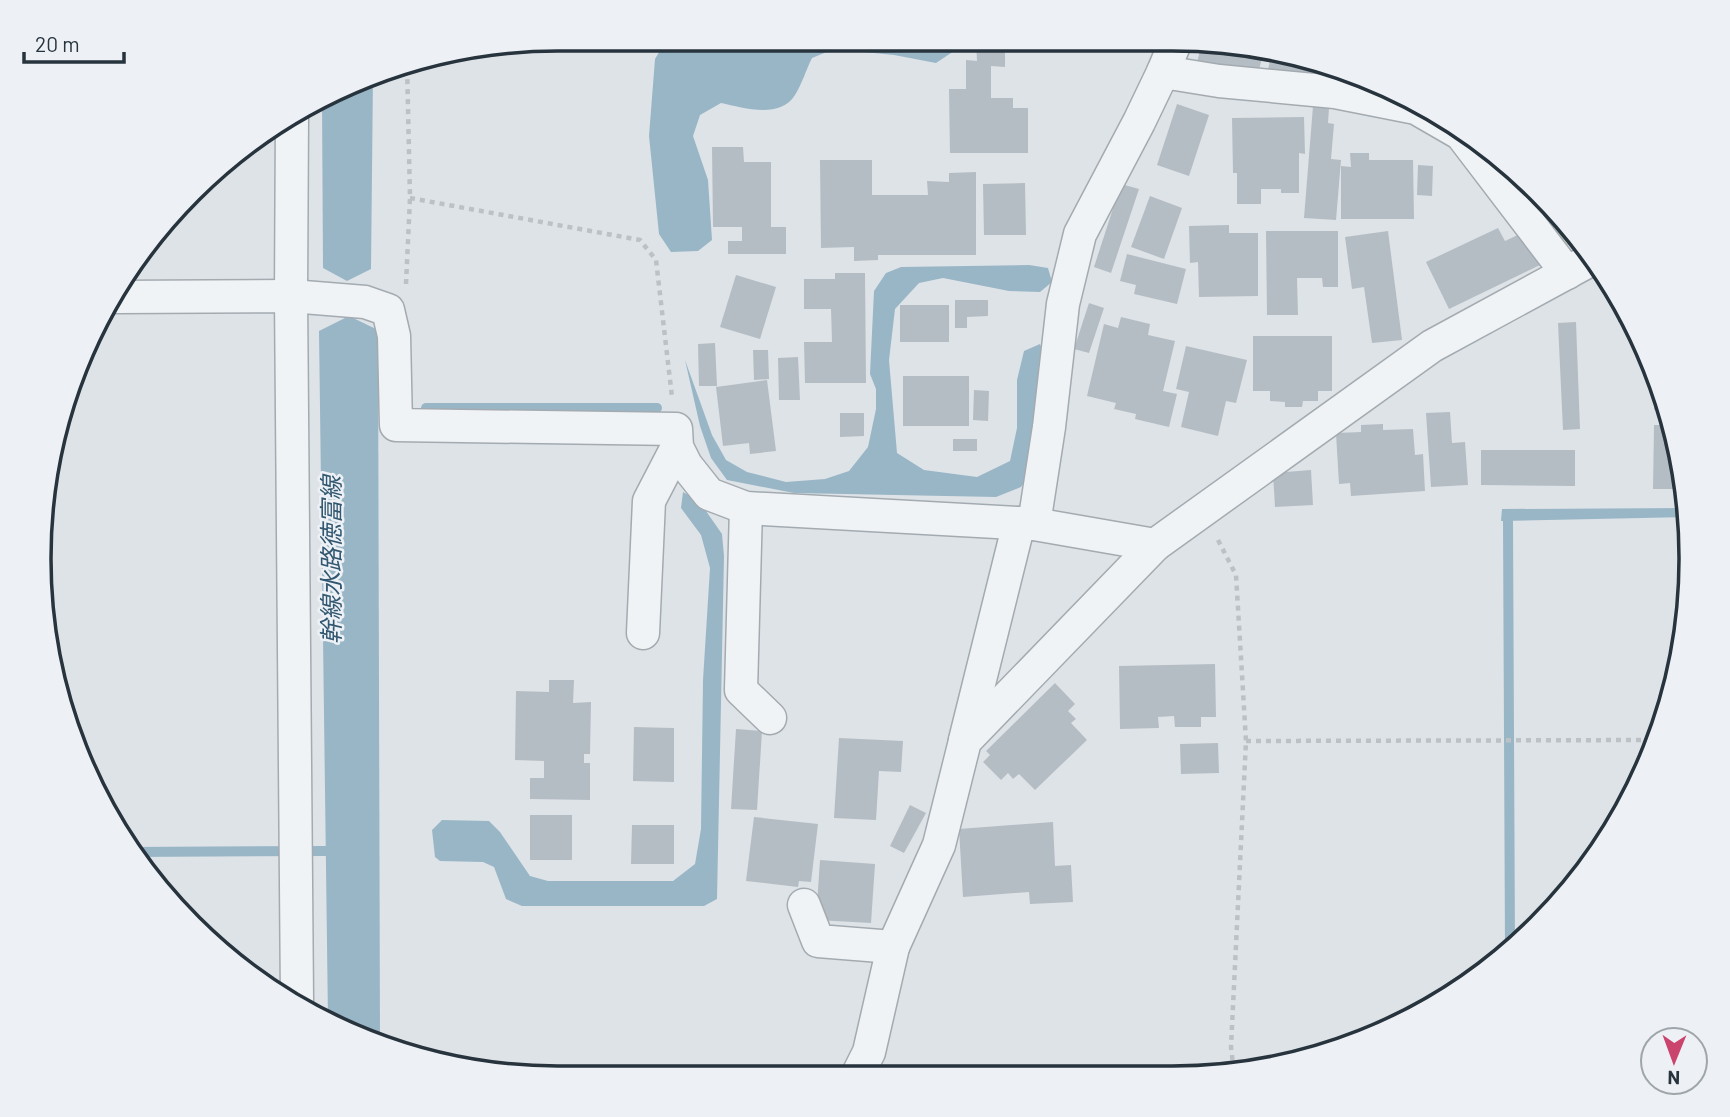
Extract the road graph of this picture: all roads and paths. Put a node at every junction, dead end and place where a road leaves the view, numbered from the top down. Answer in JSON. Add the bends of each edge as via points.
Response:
{"nodes":[{"id":1,"x":1172,"y":51,"type":"edge"},
{"id":2,"x":1163,"y":72,"type":"junction"},
{"id":3,"x":407,"y":74,"type":"edge"},
{"id":4,"x":1397,"y":103,"type":"edge"},
{"id":5,"x":292,"y":127,"type":"edge"},
{"id":6,"x":1474,"y":151,"type":"edge"},
{"id":7,"x":410,"y":198,"type":"junction"},
{"id":8,"x":1585,"y":263,"type":"edge"},
{"id":9,"x":1567,"y":273,"type":"junction"},
{"id":10,"x":291,"y":296,"type":"junction"},
{"id":11,"x":124,"y":297,"type":"edge"},
{"id":12,"x":388,"y":310,"type":"junction"},
{"id":13,"x":676,"y":438,"type":"junction"},
{"id":14,"x":746,"y":508,"type":"junction"},
{"id":15,"x":1204,"y":510,"type":"junction"},
{"id":16,"x":1027,"y":523,"type":"junction"},
{"id":17,"x":1155,"y":545,"type":"junction"},
{"id":18,"x":643,"y":633,"type":"dead end"},
{"id":19,"x":770,"y":718,"type":"dead end"},
{"id":20,"x":1646,"y":740,"type":"edge"},
{"id":21,"x":965,"y":741,"type":"junction"},
{"id":22,"x":1246,"y":741,"type":"junction"},
{"id":23,"x":804,"y":905,"type":"dead end"},
{"id":24,"x":893,"y":947,"type":"junction"},
{"id":25,"x":297,"y":993,"type":"edge"},
{"id":26,"x":1233,"y":1062,"type":"edge"},
{"id":27,"x":862,"y":1066,"type":"edge"}],
"edges":[{"from":1,"to":2,"type":"street"},
{"from":2,"to":4,"type":"street"},
{"from":2,"to":16,"type":"street","via":[[1080,234],[1063,304],[1049,427]]},
{"from":3,"to":7,"type":"path"},
{"from":5,"to":10,"type":"street"},
{"from":6,"to":9,"type":"street"},
{"from":7,"to":12,"type":"path","via":[[406,284]]},
{"from":7,"to":13,"type":"path","via":[[640,240],[656,260]]},
{"from":8,"to":9,"type":"street"},
{"from":9,"to":15,"type":"street","via":[[1432,346]]},
{"from":10,"to":11,"type":"street"},
{"from":10,"to":12,"type":"street","via":[[365,302]]},
{"from":10,"to":25,"type":"street"},
{"from":12,"to":13,"type":"street","via":[[394,336],[396,425]]},
{"from":13,"to":14,"type":"street","via":[[686,465],[709,494]]},
{"from":13,"to":18,"type":"street","via":[[649,501]]},
{"from":14,"to":16,"type":"street"},
{"from":14,"to":19,"type":"street","via":[[741,690]]},
{"from":15,"to":17,"type":"street"},
{"from":15,"to":22,"type":"path","via":[[1236,575]]},
{"from":16,"to":17,"type":"street"},
{"from":16,"to":21,"type":"street"},
{"from":17,"to":21,"type":"street"},
{"from":20,"to":22,"type":"path"},
{"from":21,"to":24,"type":"street","via":[[939,845]]},
{"from":22,"to":26,"type":"path"},
{"from":23,"to":24,"type":"street","via":[[818,941]]},
{"from":24,"to":27,"type":"street"}]}
